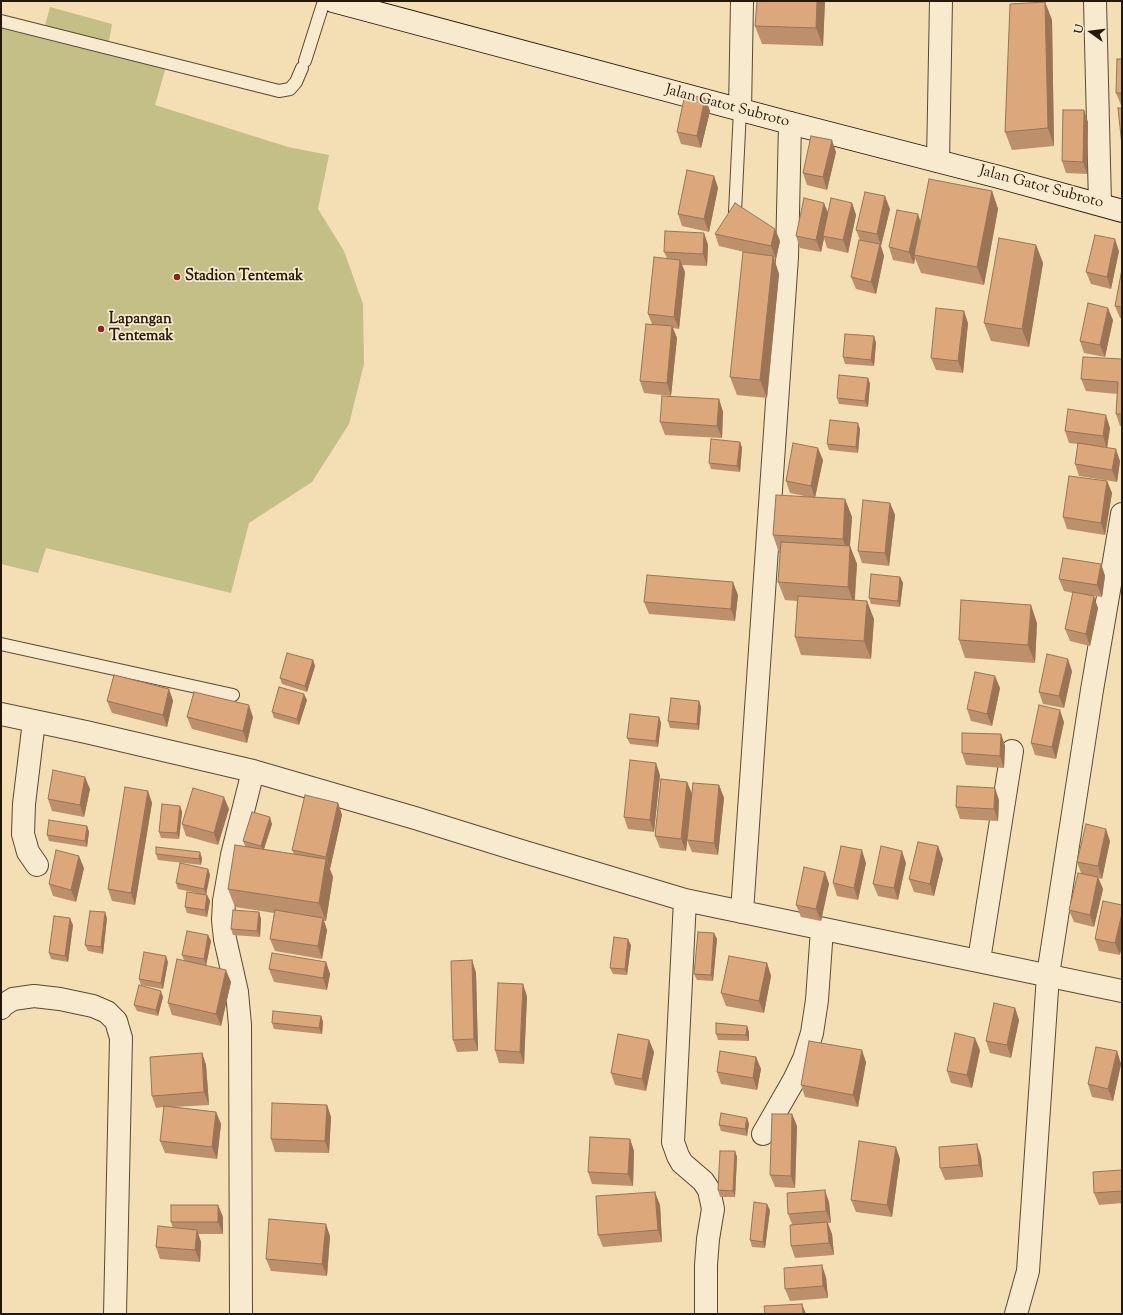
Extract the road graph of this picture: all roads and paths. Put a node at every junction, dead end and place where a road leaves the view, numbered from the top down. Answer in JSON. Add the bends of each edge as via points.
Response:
{"nodes":[{"id":1,"x":324,"y":1,"type":"edge"},
{"id":2,"x":333,"y":1,"type":"edge"},
{"id":3,"x":742,"y":1,"type":"edge"},
{"id":4,"x":941,"y":1,"type":"edge"},
{"id":5,"x":1095,"y":1,"type":"edge"},
{"id":6,"x":1,"y":21,"type":"edge"},
{"id":7,"x":740,"y":110,"type":"junction"},
{"id":8,"x":790,"y":123,"type":"junction"},
{"id":9,"x":938,"y":161,"type":"junction"},
{"id":10,"x":1100,"y":204,"type":"junction"},
{"id":11,"x":1122,"y":211,"type":"edge"},
{"id":12,"x":735,"y":212,"type":"edge"},
{"id":13,"x":1122,"y":514,"type":"edge"},
{"id":14,"x":1,"y":644,"type":"edge"},
{"id":15,"x":233,"y":695,"type":"dead end"},
{"id":16,"x":1,"y":714,"type":"edge"},
{"id":17,"x":34,"y":721,"type":"junction"},
{"id":18,"x":1012,"y":751,"type":"dead end"},
{"id":19,"x":253,"y":771,"type":"junction"},
{"id":20,"x":37,"y":865,"type":"dead end"},
{"id":21,"x":685,"y":900,"type":"junction"},
{"id":22,"x":742,"y":912,"type":"junction"},
{"id":23,"x":822,"y":929,"type":"junction"},
{"id":24,"x":979,"y":960,"type":"junction"},
{"id":25,"x":1048,"y":975,"type":"junction"},
{"id":26,"x":1122,"y":991,"type":"edge"},
{"id":27,"x":1,"y":1008,"type":"edge"},
{"id":28,"x":762,"y":1134,"type":"dead end"},
{"id":29,"x":115,"y":1314,"type":"edge"},
{"id":30,"x":241,"y":1314,"type":"edge"},
{"id":31,"x":706,"y":1314,"type":"edge"},
{"id":32,"x":1016,"y":1314,"type":"edge"}],
"edges":[{"from":1,"to":6,"type":"lane","via":[[304,65],[296,82],[290,89],[279,91]]},
{"from":2,"to":7,"type":"street","name":"Jalan Gatot Subroto"},
{"from":3,"to":7,"type":"street"},
{"from":4,"to":9,"type":"street"},
{"from":5,"to":10,"type":"street"},
{"from":7,"to":8,"type":"street","name":"Jalan Gatot Subroto"},
{"from":7,"to":12,"type":"lane"},
{"from":8,"to":9,"type":"street","name":"Jalan Gatot Subroto"},
{"from":8,"to":22,"type":"street","via":[[787,257]]},
{"from":9,"to":10,"type":"street","name":"Jalan Gatot Subroto"},
{"from":10,"to":11,"type":"street","name":"Jalan Gatot Subroto"},
{"from":13,"to":25,"type":"street"},
{"from":14,"to":15,"type":"lane"},
{"from":16,"to":17,"type":"street"},
{"from":17,"to":19,"type":"street"},
{"from":17,"to":20,"type":"street","via":[[23,834],[28,852]]},
{"from":18,"to":24,"type":"street"},
{"from":19,"to":21,"type":"street"},
{"from":19,"to":30,"type":"street","via":[[232,855],[223,920],[237,992],[240,1025]]},
{"from":21,"to":22,"type":"street"},
{"from":21,"to":31,"type":"street","via":[[673,1142],[682,1163],[703,1181],[709,1190],[713,1209],[706,1265]]},
{"from":22,"to":23,"type":"street"},
{"from":23,"to":24,"type":"street"},
{"from":23,"to":28,"type":"street","via":[[812,1033],[794,1080]]},
{"from":24,"to":25,"type":"street"},
{"from":25,"to":26,"type":"street"},
{"from":25,"to":32,"type":"street","via":[[1028,1271]]},
{"from":27,"to":29,"type":"street","via":[[13,999],[47,997],[93,1006],[107,1012],[116,1021],[121,1038]]}]}
